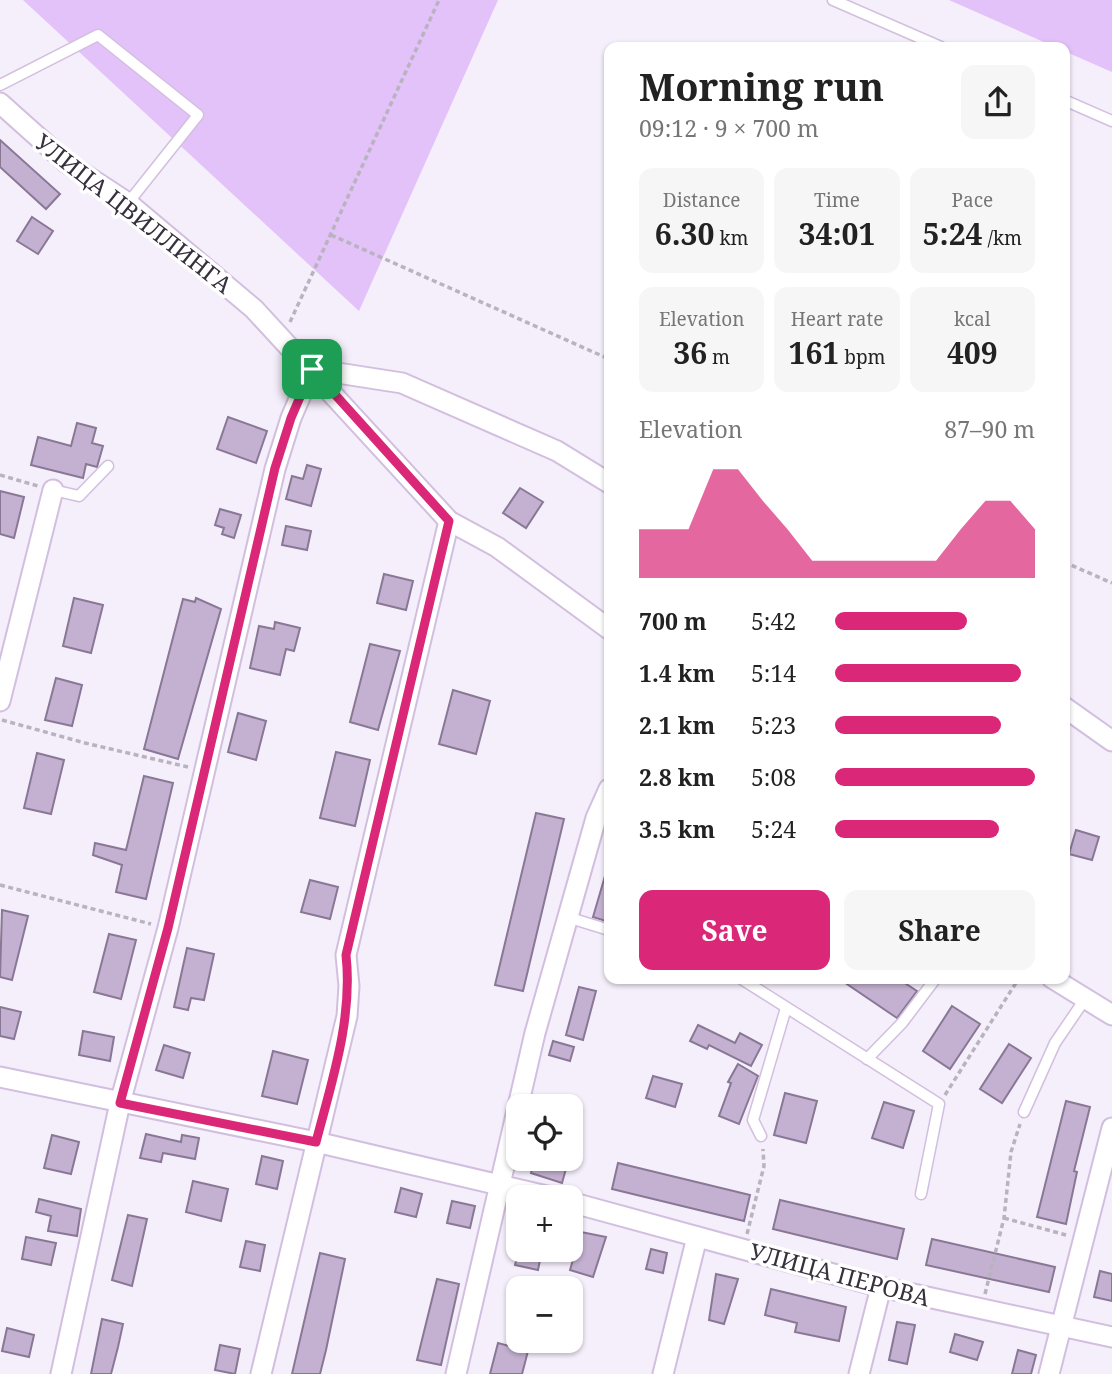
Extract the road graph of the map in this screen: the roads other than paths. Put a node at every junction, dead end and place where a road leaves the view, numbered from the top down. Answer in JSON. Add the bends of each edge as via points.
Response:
{"nodes":[{"id":1,"x":833,"y":0,"type":"edge"},
{"id":2,"x":930,"y":42,"type":"edge"},
{"id":3,"x":0,"y":85,"type":"edge"},
{"id":4,"x":0,"y":103,"type":"edge"},
{"id":5,"x":1070,"y":103,"type":"edge"},
{"id":6,"x":1112,"y":121,"type":"edge"},
{"id":7,"x":128,"y":203,"type":"junction"},
{"id":8,"x":312,"y":369,"type":"junction"},
{"id":9,"x":108,"y":466,"type":"dead end"},
{"id":10,"x":604,"y":480,"type":"edge"},
{"id":11,"x":53,"y":490,"type":"joint"},
{"id":12,"x":449,"y":521,"type":"junction"},
{"id":13,"x":604,"y":625,"type":"edge"},
{"id":14,"x":0,"y":701,"type":"edge"},
{"id":15,"x":1070,"y":711,"type":"edge"},
{"id":16,"x":1112,"y":741,"type":"edge"},
{"id":17,"x":604,"y":800,"type":"edge"},
{"id":18,"x":567,"y":917,"type":"junction"},
{"id":19,"x":604,"y":928,"type":"edge"},
{"id":20,"x":749,"y":984,"type":"edge"},
{"id":21,"x":931,"y":984,"type":"edge"},
{"id":22,"x":1061,"y":984,"type":"edge"},
{"id":23,"x":1085,"y":999,"type":"junction"},
{"id":24,"x":786,"y":1008,"type":"junction"},
{"id":25,"x":1112,"y":1014,"type":"edge"},
{"id":26,"x":866,"y":1059,"type":"junction"},
{"id":27,"x":0,"y":1077,"type":"edge"},
{"id":28,"x":120,"y":1103,"type":"junction"},
{"id":29,"x":1024,"y":1112,"type":"road end"},
{"id":30,"x":1112,"y":1128,"type":"edge"},
{"id":31,"x":761,"y":1136,"type":"road end"},
{"id":32,"x":316,"y":1142,"type":"junction"},
{"id":33,"x":499,"y":1183,"type":"junction"},
{"id":34,"x":506,"y":1185,"type":"edge"},
{"id":35,"x":921,"y":1194,"type":"dead end"},
{"id":36,"x":583,"y":1206,"type":"edge"},
{"id":37,"x":698,"y":1237,"type":"junction"},
{"id":38,"x":881,"y":1287,"type":"junction"},
{"id":39,"x":1060,"y":1326,"type":"junction"},
{"id":40,"x":1112,"y":1337,"type":"edge"},
{"id":41,"x":61,"y":1374,"type":"edge"},
{"id":42,"x":261,"y":1374,"type":"edge"},
{"id":43,"x":456,"y":1374,"type":"edge"},
{"id":44,"x":663,"y":1374,"type":"edge"},
{"id":45,"x":859,"y":1374,"type":"edge"},
{"id":46,"x":1049,"y":1374,"type":"edge"}],
"edges":[{"from":1,"to":2,"type":"lane"},
{"from":3,"to":7,"type":"lane","via":[[99,34],[198,115]]},
{"from":4,"to":7,"type":"street","name":"УЛИЦА ЦВИЛЛИНГА","via":[[67,163]]},
{"from":5,"to":6,"type":"lane"},
{"from":7,"to":8,"type":"street","name":"УЛИЦА ЦВИЛЛИНГА","via":[[254,309]]},
{"from":8,"to":10,"type":"street","via":[[402,383],[557,450]]},
{"from":8,"to":12,"type":"street","name":"УЛИЦА ЦВИЛЛИНГА"},
{"from":8,"to":28,"type":"street","via":[[275,468],[168,928]]},
{"from":9,"to":11,"type":"lane","via":[[79,496]]},
{"from":11,"to":14,"type":"street"},
{"from":12,"to":13,"type":"street","name":"УЛИЦА ЦВИЛЛИНГА","via":[[531,570]]},
{"from":12,"to":32,"type":"street","via":[[346,955],[346,1016]]},
{"from":15,"to":16,"type":"street"},
{"from":17,"to":18,"type":"street"},
{"from":18,"to":19,"type":"lane"},
{"from":18,"to":33,"type":"street"},
{"from":20,"to":24,"type":"lane"},
{"from":21,"to":26,"type":"lane"},
{"from":22,"to":23,"type":"street"},
{"from":23,"to":25,"type":"street"},
{"from":23,"to":29,"type":"lane","via":[[1055,1043]]},
{"from":24,"to":26,"type":"lane"},
{"from":24,"to":31,"type":"lane","via":[[753,1119]]},
{"from":26,"to":35,"type":"lane","via":[[939,1104]]},
{"from":27,"to":28,"type":"street"},
{"from":28,"to":32,"type":"street"},
{"from":28,"to":41,"type":"street"},
{"from":30,"to":39,"type":"street"},
{"from":32,"to":33,"type":"street"},
{"from":32,"to":42,"type":"street"},
{"from":33,"to":34,"type":"street"},
{"from":33,"to":43,"type":"street"},
{"from":36,"to":37,"type":"street","name":"УЛИЦА ПЕРОВА"},
{"from":37,"to":38,"type":"street","name":"УЛИЦА ПЕРОВА"},
{"from":37,"to":44,"type":"street"},
{"from":38,"to":39,"type":"street","name":"УЛИЦА ПЕРОВА"},
{"from":38,"to":45,"type":"street"},
{"from":39,"to":40,"type":"street","name":"УЛИЦА ПЕРОВА"},
{"from":39,"to":46,"type":"street"}]}
